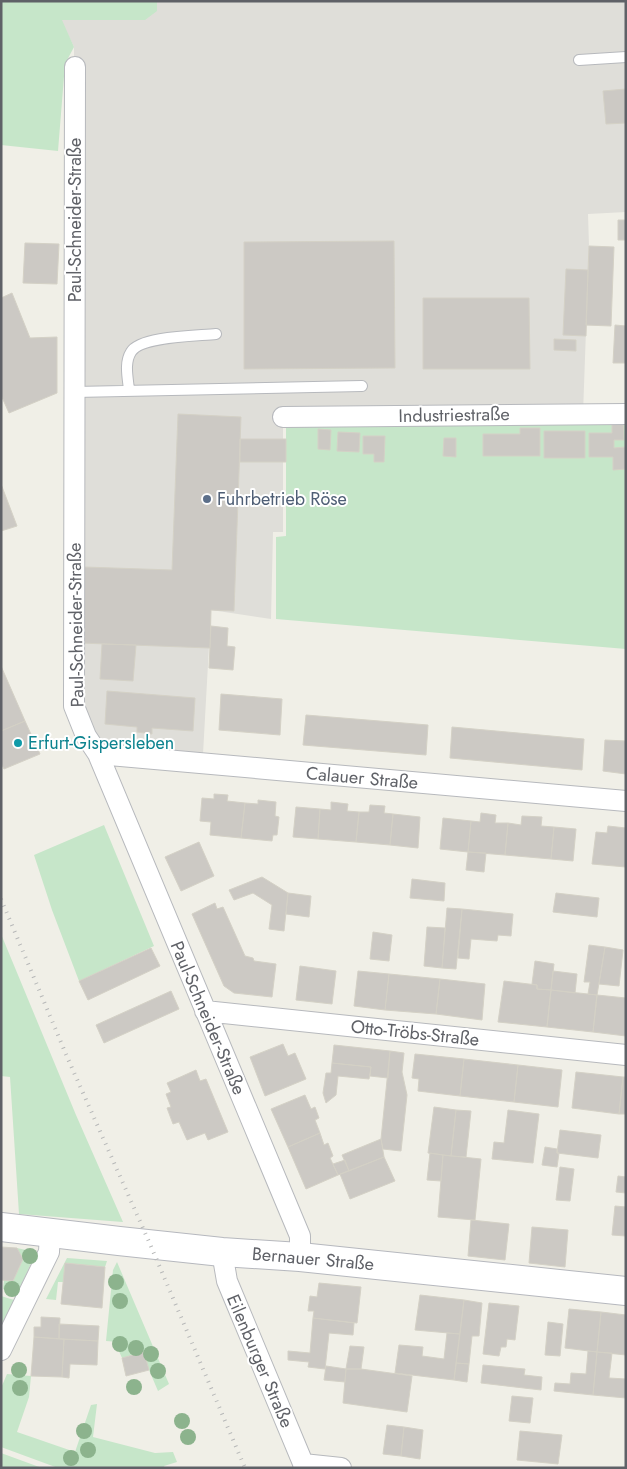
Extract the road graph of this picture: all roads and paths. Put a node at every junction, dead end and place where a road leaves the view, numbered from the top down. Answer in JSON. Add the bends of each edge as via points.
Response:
{"nodes":[{"id":1,"x":626,"y":57,"type":"edge"},
{"id":2,"x":579,"y":60,"type":"dead end"},
{"id":3,"x":75,"y":67,"type":"dead end"},
{"id":4,"x":216,"y":334,"type":"dead end"},
{"id":5,"x":362,"y":386,"type":"dead end"},
{"id":6,"x":129,"y":390,"type":"junction"},
{"id":7,"x":75,"y":392,"type":"junction"},
{"id":8,"x":626,"y":414,"type":"edge"},
{"id":9,"x":283,"y":417,"type":"dead end"},
{"id":10,"x":98,"y":754,"type":"junction"},
{"id":11,"x":626,"y":801,"type":"edge"},
{"id":12,"x":205,"y":1011,"type":"junction"},
{"id":13,"x":626,"y":1055,"type":"edge"},
{"id":14,"x":1,"y":1227,"type":"edge"},
{"id":15,"x":50,"y":1233,"type":"junction"},
{"id":16,"x":222,"y":1252,"type":"junction"},
{"id":17,"x":300,"y":1257,"type":"junction"},
{"id":18,"x":626,"y":1290,"type":"edge"},
{"id":19,"x":1,"y":1350,"type":"edge"},
{"id":20,"x":304,"y":1466,"type":"edge"},
{"id":21,"x":341,"y":1468,"type":"edge"}],
"edges":[{"from":1,"to":2,"type":"lane"},
{"from":3,"to":7,"type":"street","name":"Paul-Schneider-Straße"},
{"from":4,"to":6,"type":"lane","via":[[137,345],[127,363]]},
{"from":5,"to":6,"type":"lane"},
{"from":6,"to":7,"type":"lane"},
{"from":7,"to":10,"type":"street","name":"Paul-Schneider-Straße","via":[[74,706],[86,736]]},
{"from":8,"to":9,"type":"street","name":"Industriestraße"},
{"from":10,"to":11,"type":"street","name":"Calauer Straße"},
{"from":10,"to":12,"type":"street","name":"Paul-Schneider-Straße"},
{"from":12,"to":13,"type":"street","name":"Otto-Tröbs-Straße"},
{"from":12,"to":17,"type":"street","name":"Paul-Schneider-Straße","via":[[300,1236]]},
{"from":14,"to":15,"type":"street","name":"Bernauer Straße"},
{"from":15,"to":16,"type":"street","name":"Bernauer Straße"},
{"from":15,"to":19,"type":"street","via":[[49,1252]]},
{"from":16,"to":17,"type":"street","name":"Bernauer Straße"},
{"from":16,"to":20,"type":"street","name":"Eilenburger Straße","via":[[227,1281]]},
{"from":17,"to":18,"type":"street","name":"Bernauer Straße"},
{"from":20,"to":21,"type":"street"}]}
